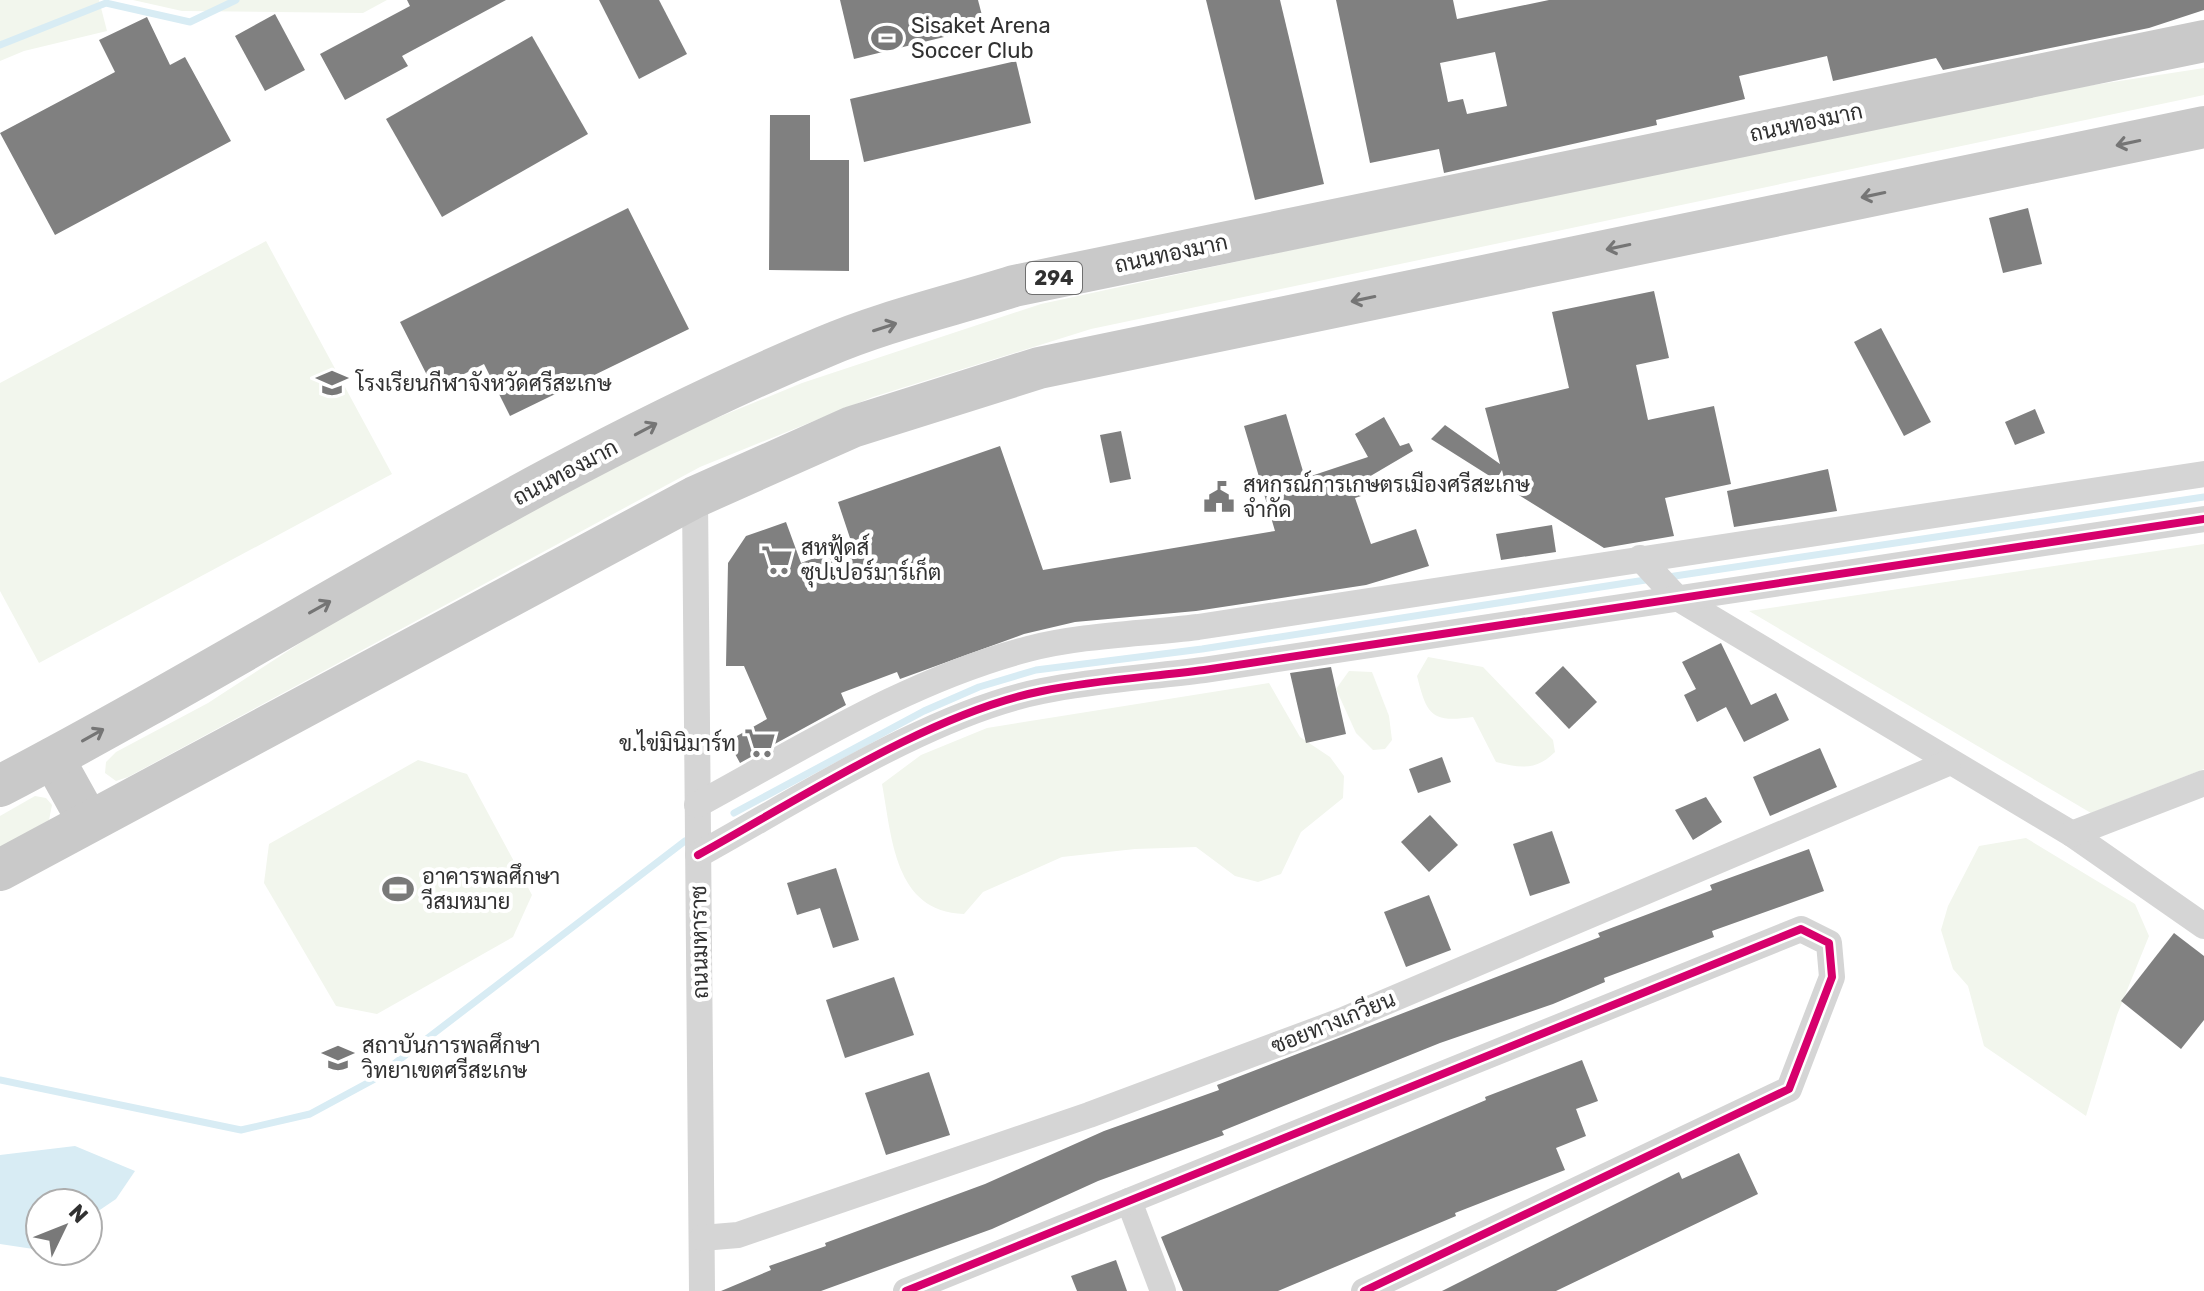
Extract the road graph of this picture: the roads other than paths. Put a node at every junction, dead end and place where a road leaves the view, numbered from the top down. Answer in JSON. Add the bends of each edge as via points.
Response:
{"nodes":[{"id":1,"x":2204,"y":41,"type":"edge"},
{"id":2,"x":2204,"y":127,"type":"edge"},
{"id":3,"x":2204,"y":474,"type":"edge"},
{"id":4,"x":695,"y":497,"type":"junction"},
{"id":5,"x":2204,"y":519,"type":"edge"},
{"id":6,"x":1640,"y":558,"type":"junction"},
{"id":7,"x":1676,"y":597,"type":"junction"},
{"id":8,"x":53,"y":758,"type":"junction"},
{"id":9,"x":1948,"y":763,"type":"junction"},
{"id":10,"x":2204,"y":783,"type":"edge"},
{"id":11,"x":0,"y":786,"type":"edge"},
{"id":12,"x":697,"y":805,"type":"junction"},
{"id":13,"x":88,"y":821,"type":"junction"},
{"id":14,"x":2072,"y":834,"type":"junction"},
{"id":15,"x":698,"y":855,"type":"junction"},
{"id":16,"x":0,"y":870,"type":"edge"},
{"id":17,"x":2204,"y":926,"type":"edge"},
{"id":18,"x":1129,"y":1201,"type":"junction"},
{"id":19,"x":702,"y":1238,"type":"junction"},
{"id":20,"x":702,"y":1291,"type":"edge"},
{"id":21,"x":906,"y":1291,"type":"edge"},
{"id":22,"x":1163,"y":1291,"type":"edge"},
{"id":23,"x":1364,"y":1291,"type":"edge"}],
"edges":[{"from":8,"to":1,"type":"main road","name":"ถนนทองมาก","number":"294","one_way":true,"via":[[457,530],[683,410],[827,345],[1014,286]]},
{"from":2,"to":4,"type":"main road","one_way":true,"via":[[1039,368],[852,427]]},
{"from":3,"to":6,"type":"street"},
{"from":4,"to":12,"type":"street","name":"ถนนมหาราช"},
{"from":4,"to":13,"type":"main road"},
{"from":5,"to":7,"type":"street"},
{"from":6,"to":7,"type":"street"},
{"from":6,"to":12,"type":"street","via":[[1031,648],[913,690]]},
{"from":7,"to":9,"type":"street"},
{"from":7,"to":15,"type":"street","via":[[1041,691],[932,730]]},
{"from":8,"to":11,"type":"main road","name":"ถนนทองมาก","number":"294"},
{"from":8,"to":13,"type":"main road"},
{"from":9,"to":14,"type":"street"},
{"from":9,"to":19,"type":"street","name":"ซอยทางเกวียน","via":[[1341,1021],[1089,1115],[738,1235]]},
{"from":10,"to":14,"type":"street"},
{"from":12,"to":15,"type":"street","name":"ถนนมหาราช"},
{"from":13,"to":16,"type":"main road"},
{"from":14,"to":17,"type":"street"},
{"from":15,"to":19,"type":"street","name":"ถนนมหาราช"},
{"from":18,"to":21,"type":"street"},
{"from":18,"to":22,"type":"street"},
{"from":18,"to":23,"type":"street","via":[[1801,929],[1829,943],[1832,977],[1789,1089]]},
{"from":19,"to":20,"type":"street","name":"ถนนมหาราช"}]}
